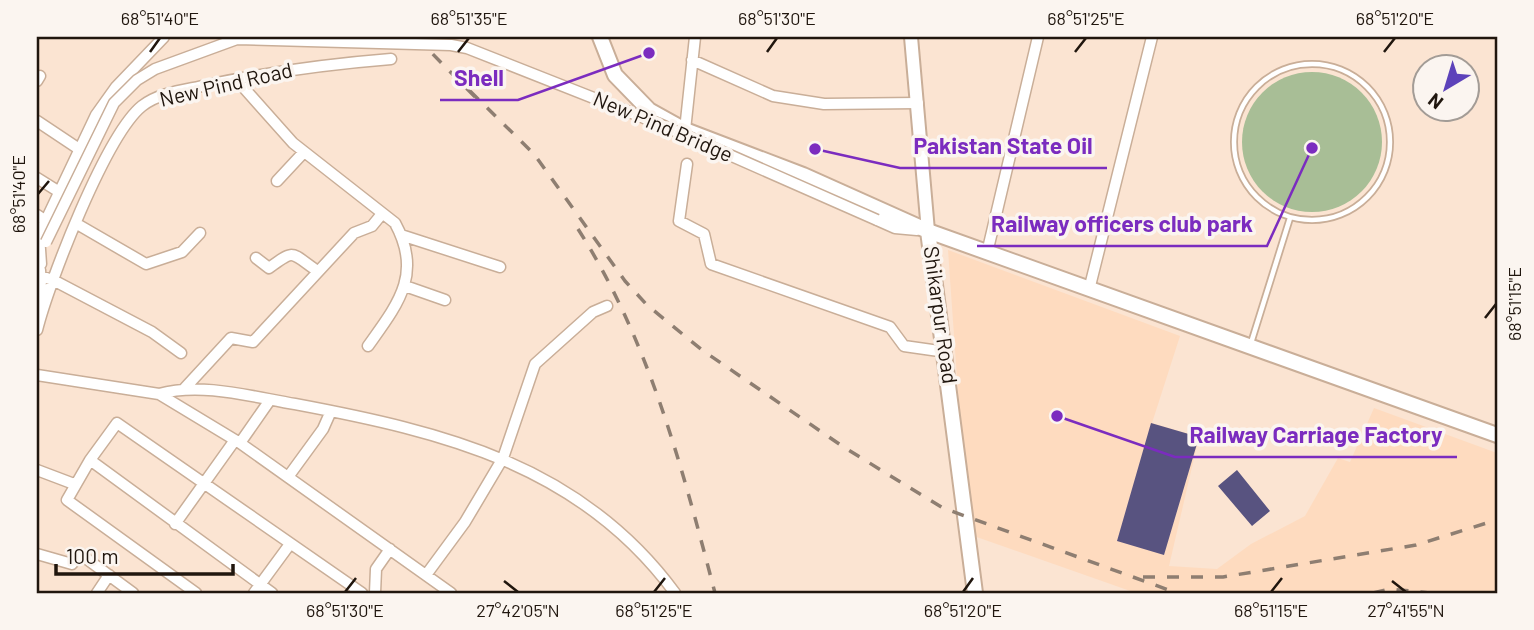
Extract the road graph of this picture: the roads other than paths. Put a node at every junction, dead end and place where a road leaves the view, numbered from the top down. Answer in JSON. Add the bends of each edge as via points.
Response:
{"nodes":[{"id":1,"x":164,"y":37,"type":"edge"},
{"id":2,"x":600,"y":37,"type":"edge"},
{"id":3,"x":695,"y":37,"type":"edge"},
{"id":4,"x":911,"y":37,"type":"edge"},
{"id":5,"x":1038,"y":37,"type":"edge"},
{"id":6,"x":1152,"y":37,"type":"edge"},
{"id":7,"x":391,"y":59,"type":"dead end"},
{"id":8,"x":692,"y":61,"type":"junction"},
{"id":9,"x":236,"y":79,"type":"junction"},
{"id":10,"x":918,"y":103,"type":"junction"},
{"id":11,"x":37,"y":121,"type":"edge"},
{"id":12,"x":685,"y":130,"type":"junction"},
{"id":13,"x":79,"y":149,"type":"junction"},
{"id":14,"x":304,"y":152,"type":"junction"},
{"id":15,"x":687,"y":164,"type":"dead end"},
{"id":16,"x":37,"y":177,"type":"edge"},
{"id":17,"x":277,"y":181,"type":"dead end"},
{"id":18,"x":61,"y":193,"type":"junction"},
{"id":19,"x":381,"y":215,"type":"junction"},
{"id":20,"x":41,"y":218,"type":"edge"},
{"id":21,"x":1290,"y":218,"type":"junction"},
{"id":22,"x":77,"y":224,"type":"junction"},
{"id":23,"x":928,"y":231,"type":"junction"},
{"id":24,"x":200,"y":233,"type":"dead end"},
{"id":25,"x":401,"y":235,"type":"junction"},
{"id":26,"x":987,"y":253,"type":"junction"},
{"id":27,"x":256,"y":258,"type":"dead end"},
{"id":28,"x":500,"y":267,"type":"dead end"},
{"id":29,"x":316,"y":270,"type":"junction"},
{"id":30,"x":39,"y":272,"type":"edge"},
{"id":31,"x":53,"y":280,"type":"junction"},
{"id":32,"x":405,"y":286,"type":"junction"},
{"id":33,"x":1089,"y":290,"type":"junction"},
{"id":34,"x":445,"y":300,"type":"dead end"},
{"id":35,"x":607,"y":306,"type":"dead end"},
{"id":36,"x":43,"y":307,"type":"junction"},
{"id":37,"x":37,"y":330,"type":"edge"},
{"id":38,"x":368,"y":346,"type":"dead end"},
{"id":39,"x":1250,"y":347,"type":"junction"},
{"id":40,"x":946,"y":352,"type":"junction"},
{"id":41,"x":181,"y":353,"type":"dead end"},
{"id":42,"x":37,"y":375,"type":"edge"},
{"id":43,"x":184,"y":389,"type":"junction"},
{"id":44,"x":159,"y":394,"type":"junction"},
{"id":45,"x":270,"y":400,"type":"junction"},
{"id":46,"x":331,"y":411,"type":"junction"},
{"id":47,"x":1497,"y":435,"type":"edge"},
{"id":48,"x":237,"y":442,"type":"junction"},
{"id":49,"x":503,"y":458,"type":"junction"},
{"id":50,"x":90,"y":460,"type":"junction"},
{"id":51,"x":37,"y":470,"type":"edge"},
{"id":52,"x":288,"y":477,"type":"junction"},
{"id":53,"x":202,"y":483,"type":"junction"},
{"id":54,"x":74,"y":484,"type":"junction"},
{"id":55,"x":175,"y":524,"type":"junction"},
{"id":56,"x":289,"y":544,"type":"junction"},
{"id":57,"x":390,"y":549,"type":"junction"},
{"id":58,"x":37,"y":554,"type":"edge"},
{"id":59,"x":109,"y":575,"type":"junction"},
{"id":60,"x":426,"y":575,"type":"junction"},
{"id":61,"x":257,"y":589,"type":"edge"},
{"id":62,"x":97,"y":593,"type":"edge"},
{"id":63,"x":133,"y":593,"type":"edge"},
{"id":64,"x":196,"y":593,"type":"edge"},
{"id":65,"x":272,"y":593,"type":"edge"},
{"id":66,"x":362,"y":593,"type":"edge"},
{"id":67,"x":375,"y":593,"type":"edge"},
{"id":68,"x":451,"y":593,"type":"edge"},
{"id":69,"x":675,"y":593,"type":"edge"},
{"id":70,"x":975,"y":593,"type":"edge"}],
"edges":[{"from":1,"to":13,"type":"street","via":[[116,87]]},
{"from":2,"to":12,"type":"main road","via":[[615,75],[649,110]]},
{"from":3,"to":8,"type":"street"},
{"from":4,"to":10,"type":"street","name":"Shikarpur Road"},
{"from":5,"to":26,"type":"street"},
{"from":6,"to":33,"type":"street"},
{"from":7,"to":9,"type":"street","name":"New Pind Road","via":[[316,65]]},
{"from":8,"to":10,"type":"street","via":[[773,96],[824,104]]},
{"from":8,"to":12,"type":"street"},
{"from":9,"to":14,"type":"street"},
{"from":9,"to":22,"type":"street","name":"New Pind Road","via":[[169,93],[143,105],[107,155]]},
{"from":10,"to":23,"type":"street","name":"Shikarpur Road"},
{"from":11,"to":13,"type":"street"},
{"from":12,"to":23,"type":"main road","via":[[803,175]]},
{"from":13,"to":18,"type":"street"},
{"from":14,"to":17,"type":"street"},
{"from":14,"to":19,"type":"street"},
{"from":15,"to":40,"type":"street","via":[[679,221],[704,234],[712,264],[890,327],[904,346]]},
{"from":16,"to":18,"type":"street"},
{"from":18,"to":20,"type":"street"},
{"from":19,"to":25,"type":"street","via":[[395,223]]},
{"from":19,"to":29,"type":"street","via":[[372,226],[354,233]]},
{"from":20,"to":30,"type":"street"},
{"from":21,"to":21,"type":"lane","via":[[1268,208],[1250,190],[1238,168],[1233,144],[1237,119],[1248,97],[1265,79],[1287,67],[1312,63],[1337,67],[1361,80],[1379,100],[1390,125],[1391,153],[1383,179],[1367,200],[1344,215],[1317,221]]},
{"from":21,"to":39,"type":"lane"},
{"from":22,"to":24,"type":"street","via":[[146,264],[183,252]]},
{"from":22,"to":31,"type":"street","name":"New Pind Road"},
{"from":23,"to":26,"type":"main road"},
{"from":23,"to":30,"type":"street","name":"New Pind Bridge","bridge":true,"via":[[895,228],[657,122],[467,48],[237,39],[155,69],[124,91],[46,242]]},
{"from":23,"to":40,"type":"main road","name":"Shikarpur Road"},
{"from":25,"to":28,"type":"street"},
{"from":25,"to":32,"type":"street","via":[[409,270]]},
{"from":26,"to":33,"type":"main road"},
{"from":27,"to":29,"type":"street","via":[[269,268],[292,254]]},
{"from":29,"to":43,"type":"street","via":[[253,342],[231,338]]},
{"from":30,"to":31,"type":"street"},
{"from":30,"to":36,"type":"street"},
{"from":31,"to":36,"type":"street","name":"New Pind Road"},
{"from":31,"to":41,"type":"street","via":[[152,332]]},
{"from":32,"to":34,"type":"street"},
{"from":32,"to":38,"type":"street"},
{"from":33,"to":39,"type":"main road"},
{"from":35,"to":49,"type":"street","via":[[593,312],[535,364]]},
{"from":36,"to":37,"type":"street","name":"New Pind Road"},
{"from":39,"to":47,"type":"main road"},
{"from":40,"to":70,"type":"main road","name":"Shikarpur Road"},
{"from":42,"to":44,"type":"street"},
{"from":43,"to":44,"type":"street"},
{"from":43,"to":45,"type":"street"},
{"from":44,"to":48,"type":"street"},
{"from":45,"to":46,"type":"street"},
{"from":45,"to":48,"type":"street"},
{"from":46,"to":49,"type":"street","via":[[425,430]]},
{"from":46,"to":52,"type":"street"},
{"from":48,"to":52,"type":"street"},
{"from":48,"to":53,"type":"street"},
{"from":49,"to":60,"type":"street"},
{"from":49,"to":69,"type":"street","via":[[553,482],[602,517],[645,553]]},
{"from":50,"to":53,"type":"street","via":[[117,423]]},
{"from":50,"to":54,"type":"street"},
{"from":50,"to":55,"type":"street"},
{"from":51,"to":54,"type":"street"},
{"from":52,"to":57,"type":"street"},
{"from":53,"to":55,"type":"street"},
{"from":53,"to":56,"type":"street"},
{"from":54,"to":64,"type":"street","via":[[67,500]]},
{"from":55,"to":61,"type":"street"},
{"from":56,"to":61,"type":"street"},
{"from":56,"to":66,"type":"street"},
{"from":57,"to":60,"type":"street"},
{"from":57,"to":67,"type":"street","via":[[376,569]]},
{"from":58,"to":59,"type":"street","via":[[72,564],[80,554]]},
{"from":59,"to":62,"type":"street"},
{"from":59,"to":63,"type":"street"},
{"from":60,"to":68,"type":"street"},
{"from":61,"to":65,"type":"street"}]}
